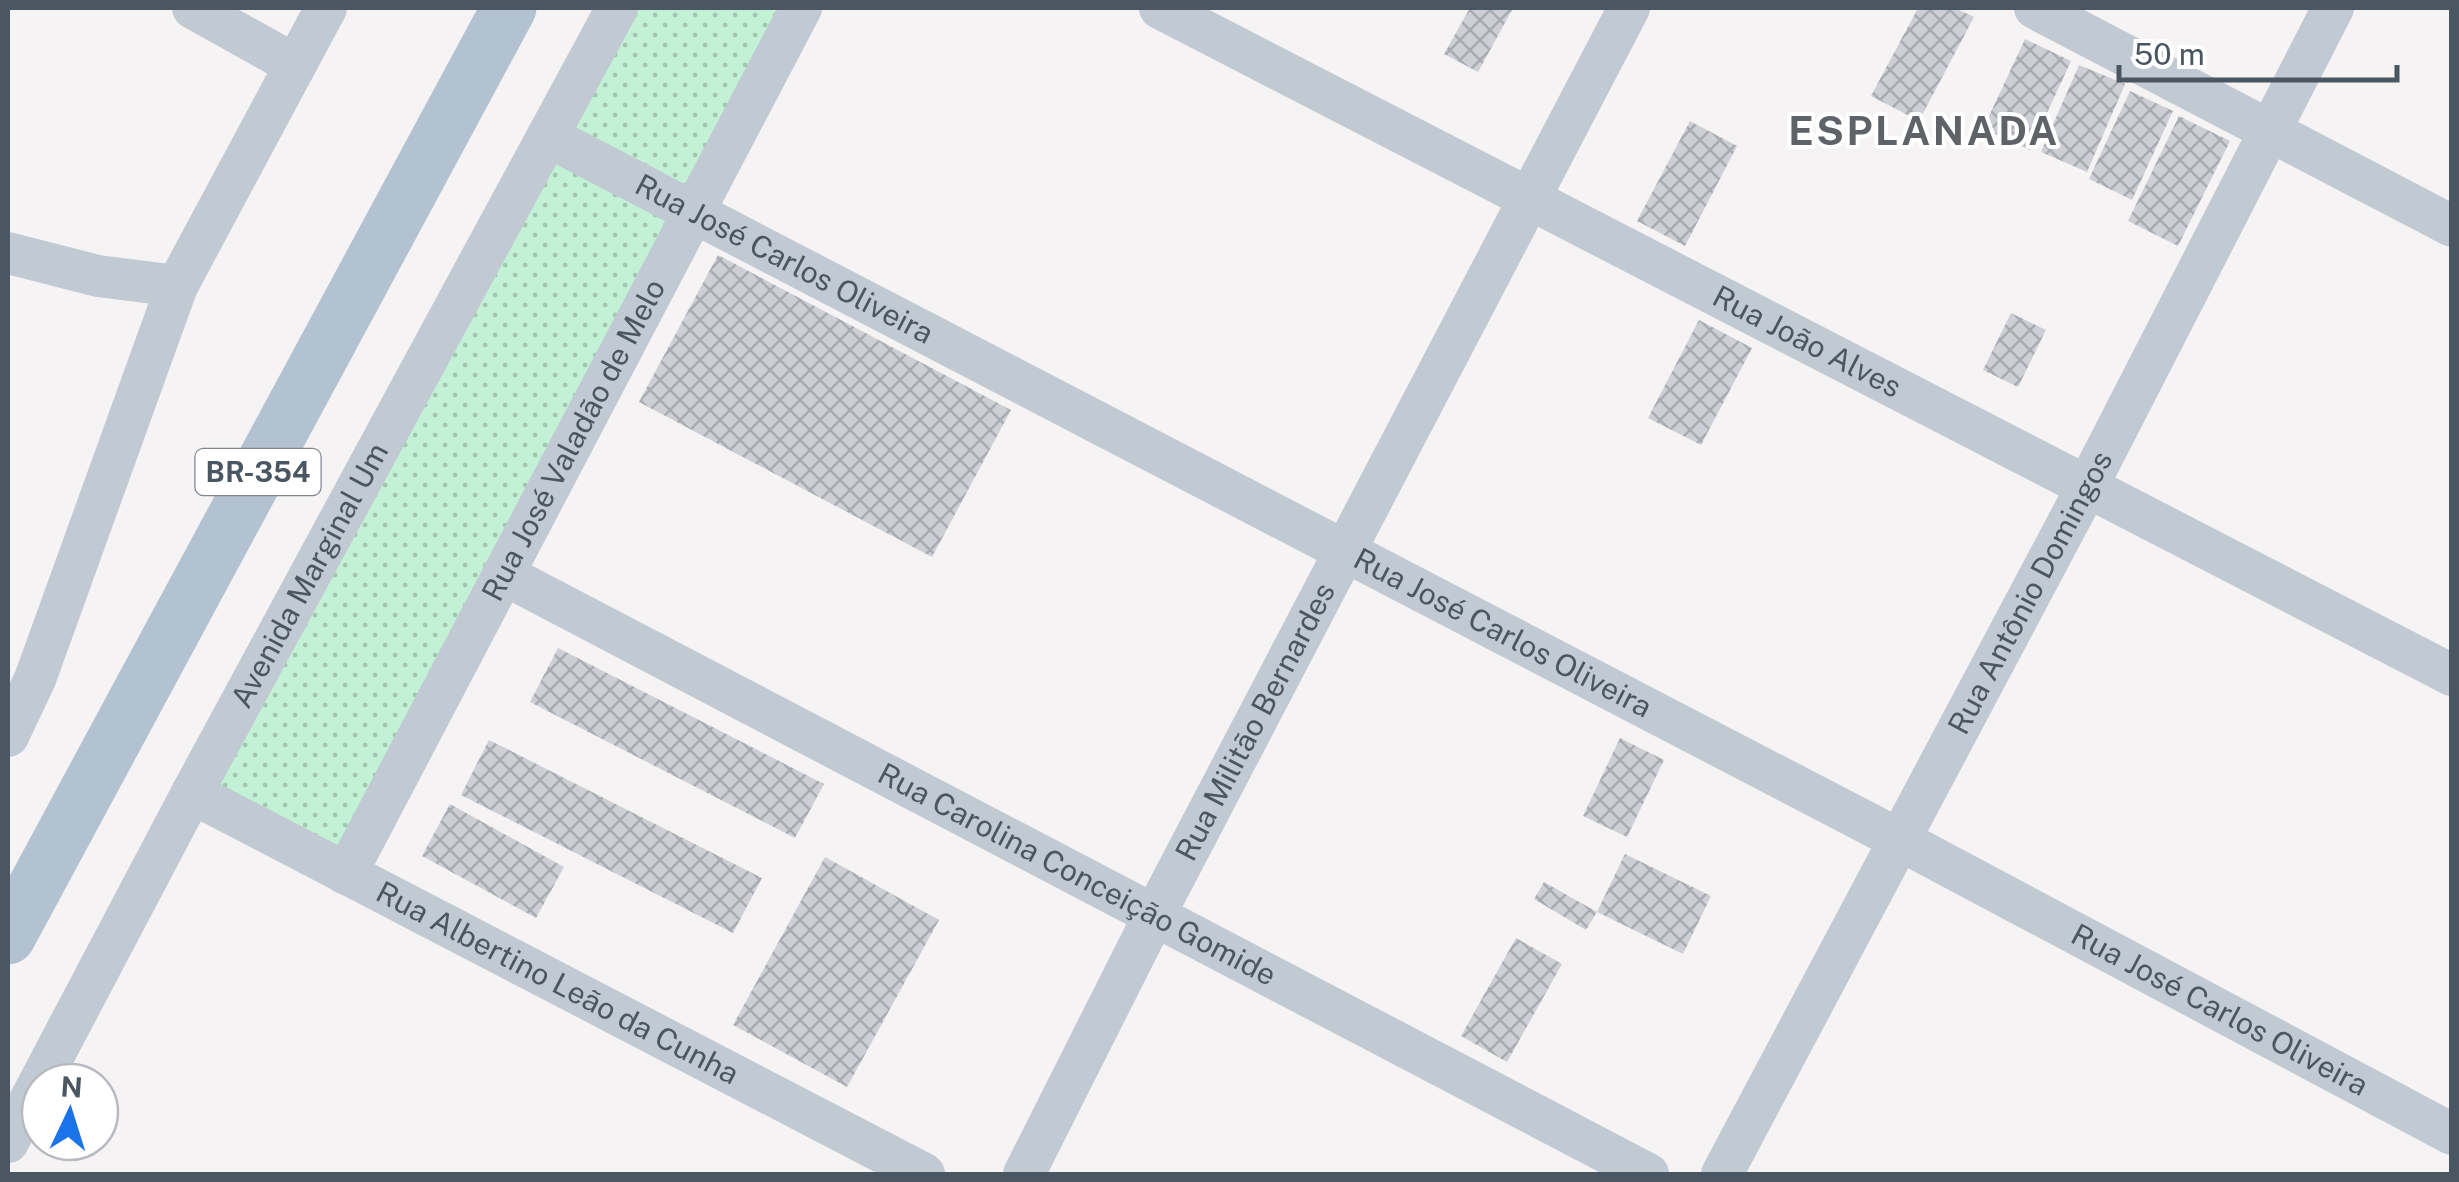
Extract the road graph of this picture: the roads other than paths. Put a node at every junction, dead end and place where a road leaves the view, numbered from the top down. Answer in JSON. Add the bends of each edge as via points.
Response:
{"nodes":[{"id":1,"x":193,"y":8,"type":"edge"},
{"id":2,"x":326,"y":8,"type":"edge"},
{"id":3,"x":509,"y":8,"type":"edge"},
{"id":4,"x":617,"y":8,"type":"edge"},
{"id":5,"x":801,"y":8,"type":"edge"},
{"id":6,"x":1160,"y":8,"type":"edge"},
{"id":7,"x":1629,"y":8,"type":"edge"},
{"id":8,"x":2035,"y":8,"type":"edge"},
{"id":9,"x":2332,"y":8,"type":"edge"},
{"id":10,"x":295,"y":65,"type":"junction"},
{"id":11,"x":2268,"y":130,"type":"junction"},
{"id":12,"x":549,"y":137,"type":"junction"},
{"id":13,"x":1529,"y":199,"type":"junction"},
{"id":14,"x":693,"y":213,"type":"junction"},
{"id":15,"x":2452,"y":226,"type":"edge"},
{"id":16,"x":8,"y":253,"type":"edge"},
{"id":17,"x":177,"y":286,"type":"junction"},
{"id":18,"x":2088,"y":484,"type":"junction"},
{"id":19,"x":1344,"y":552,"type":"junction"},
{"id":20,"x":503,"y":574,"type":"junction"},
{"id":21,"x":2452,"y":675,"type":"edge"},
{"id":22,"x":8,"y":736,"type":"edge"},
{"id":23,"x":192,"y":793,"type":"junction"},
{"id":24,"x":1900,"y":840,"type":"junction"},
{"id":25,"x":346,"y":874,"type":"junction"},
{"id":26,"x":1154,"y":916,"type":"junction"},
{"id":27,"x":8,"y":937,"type":"edge"},
{"id":28,"x":2452,"y":1134,"type":"edge"},
{"id":29,"x":8,"y":1142,"type":"edge"},
{"id":30,"x":924,"y":1174,"type":"edge"},
{"id":31,"x":1024,"y":1174,"type":"edge"},
{"id":32,"x":1648,"y":1174,"type":"edge"},
{"id":33,"x":1722,"y":1174,"type":"edge"}],
"edges":[{"from":1,"to":10,"type":"street"},
{"from":2,"to":10,"type":"street"},
{"from":3,"to":27,"type":"main road","number":"BR-354"},
{"from":4,"to":12,"type":"street","name":"Avenida Marginal Um"},
{"from":5,"to":14,"type":"street","name":"Rua José Valadão de Melo"},
{"from":6,"to":13,"type":"street","name":"Rua João Alves"},
{"from":7,"to":13,"type":"street","name":"Rua Militão Bernardes"},
{"from":8,"to":11,"type":"street"},
{"from":9,"to":11,"type":"street","name":"Rua Antônio Domingos"},
{"from":10,"to":17,"type":"street"},
{"from":11,"to":15,"type":"street"},
{"from":11,"to":18,"type":"street","name":"Rua Antônio Domingos"},
{"from":12,"to":14,"type":"street","name":"Rua José Carlos Oliveira"},
{"from":12,"to":23,"type":"street","name":"Avenida Marginal Um"},
{"from":13,"to":18,"type":"street","name":"Rua João Alves"},
{"from":13,"to":19,"type":"street","name":"Rua Militão Bernardes"},
{"from":14,"to":19,"type":"street","name":"Rua José Carlos Oliveira"},
{"from":14,"to":20,"type":"street","name":"Rua José Valadão de Melo"},
{"from":16,"to":17,"type":"street","via":[[98,276]]},
{"from":17,"to":22,"type":"street","via":[[35,679]]},
{"from":18,"to":21,"type":"street","name":"Rua João Alves"},
{"from":18,"to":24,"type":"street","name":"Rua Antônio Domingos"},
{"from":19,"to":24,"type":"street","name":"Rua José Carlos Oliveira"},
{"from":19,"to":26,"type":"street","name":"Rua Militão Bernardes"},
{"from":20,"to":25,"type":"street","name":"Rua José Valadão de Melo"},
{"from":20,"to":26,"type":"street","name":"Rua Carolina Conceição Gomide"},
{"from":23,"to":25,"type":"street","name":"Rua Albertino Leão da Cunha"},
{"from":23,"to":29,"type":"street","name":"Avenida Marginal Um"},
{"from":24,"to":28,"type":"street","name":"Rua José Carlos Oliveira"},
{"from":24,"to":33,"type":"street","name":"Rua Antônio Domingos"},
{"from":25,"to":30,"type":"street","name":"Rua Albertino Leão da Cunha"},
{"from":26,"to":31,"type":"street","name":"Rua Militão Bernardes"},
{"from":26,"to":32,"type":"street","name":"Rua Carolina Conceição Gomide"}]}
